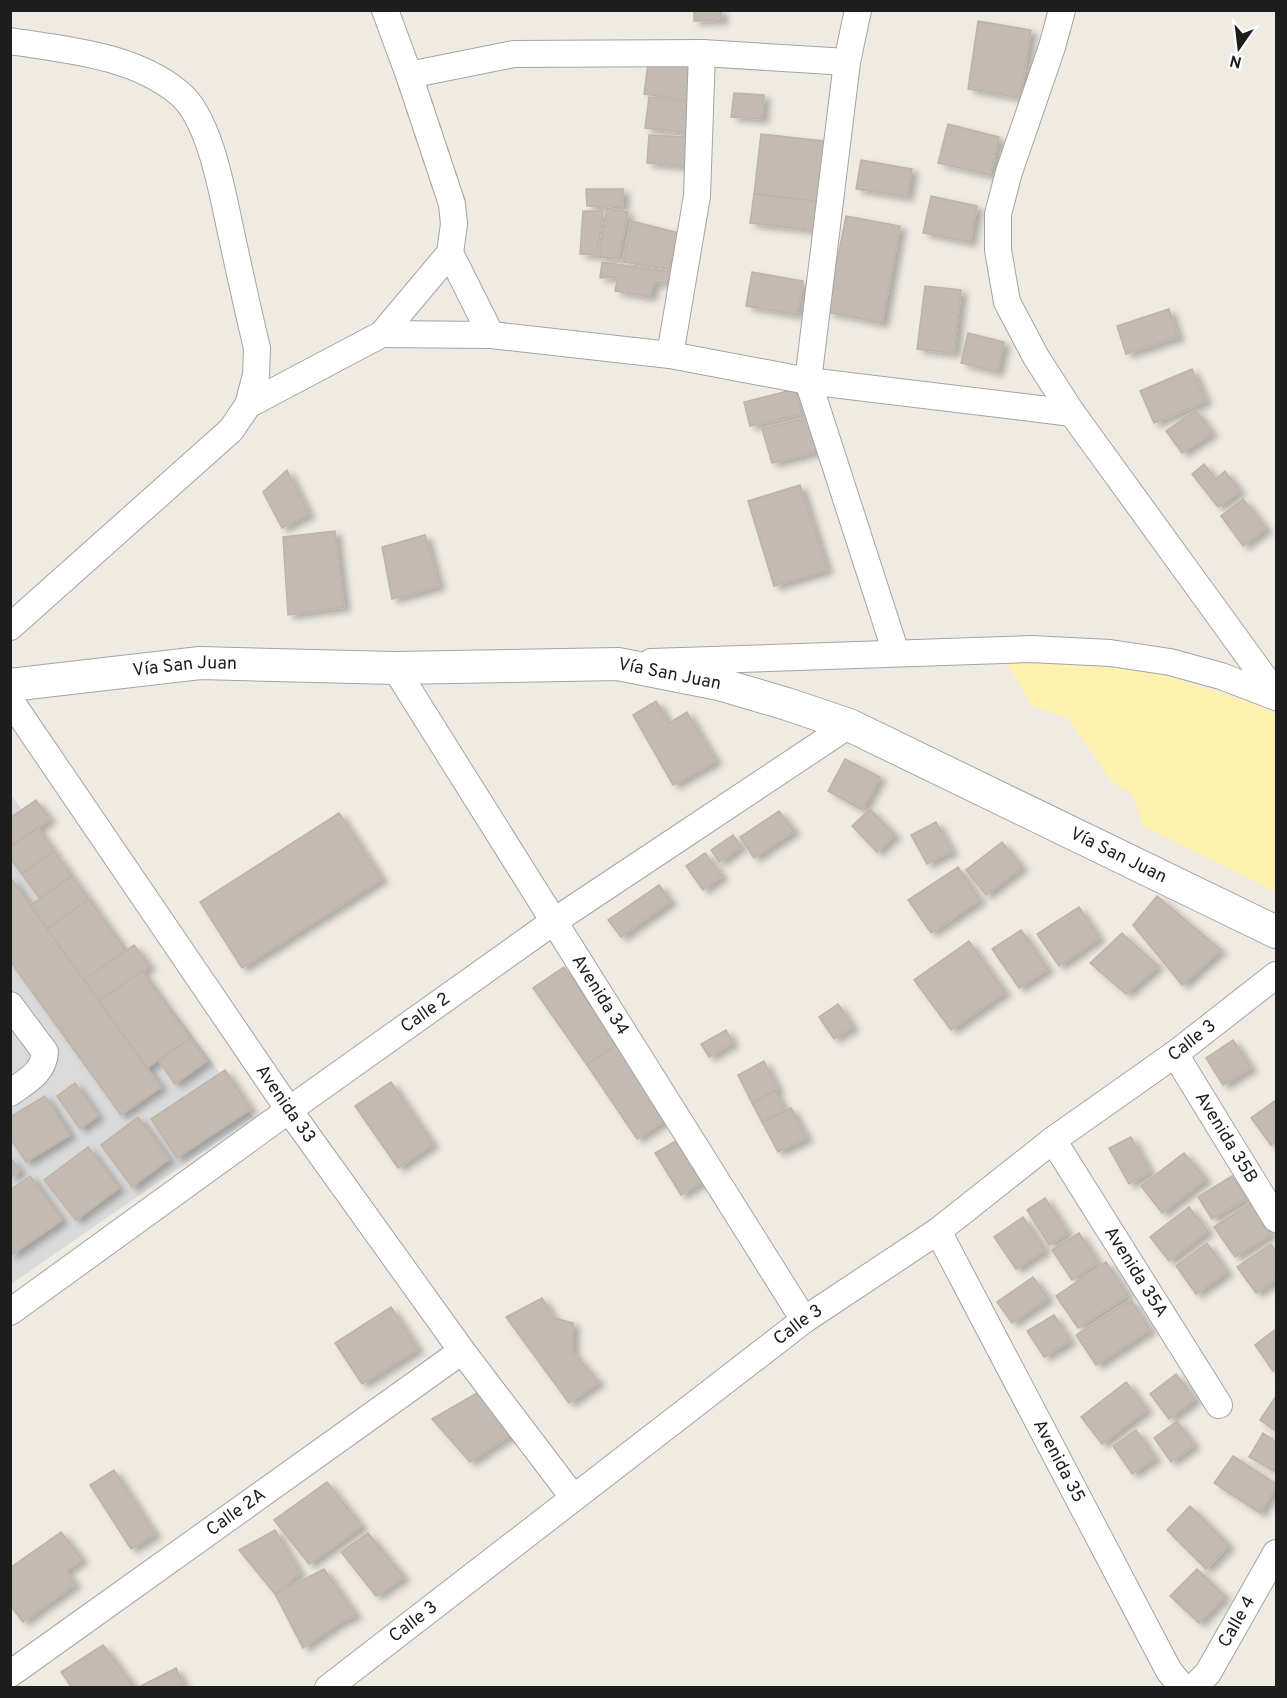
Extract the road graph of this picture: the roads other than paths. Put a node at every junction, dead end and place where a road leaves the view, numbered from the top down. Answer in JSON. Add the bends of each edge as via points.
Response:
{"nodes":[{"id":1,"x":385,"y":10,"type":"edge"},
{"id":2,"x":858,"y":10,"type":"edge"},
{"id":3,"x":1062,"y":10,"type":"edge"},
{"id":4,"x":10,"y":41,"type":"edge"},
{"id":5,"x":702,"y":53,"type":"junction"},
{"id":6,"x":847,"y":62,"type":"junction"},
{"id":7,"x":409,"y":75,"type":"junction"},
{"id":8,"x":450,"y":254,"type":"junction"},
{"id":9,"x":382,"y":334,"type":"junction"},
{"id":10,"x":491,"y":335,"type":"junction"},
{"id":11,"x":670,"y":355,"type":"junction"},
{"id":12,"x":808,"y":381,"type":"junction"},
{"id":13,"x":248,"y":405,"type":"junction"},
{"id":14,"x":1072,"y":413,"type":"junction"},
{"id":15,"x":10,"y":627,"type":"edge"},
{"id":16,"x":896,"y":653,"type":"junction"},
{"id":17,"x":618,"y":664,"type":"junction"},
{"id":18,"x":394,"y":668,"type":"junction"},
{"id":19,"x":10,"y":685,"type":"edge"},
{"id":20,"x":1276,"y":696,"type":"edge"},
{"id":21,"x":10,"y":700,"type":"edge"},
{"id":22,"x":849,"y":725,"type":"junction"},
{"id":23,"x":553,"y":922,"type":"junction"},
{"id":24,"x":1276,"y":932,"type":"edge"},
{"id":25,"x":1276,"y":975,"type":"edge"},
{"id":26,"x":10,"y":1005,"type":"edge"},
{"id":27,"x":1175,"y":1054,"type":"junction"},
{"id":28,"x":10,"y":1093,"type":"edge"},
{"id":29,"x":290,"y":1110,"type":"junction"},
{"id":30,"x":1053,"y":1140,"type":"junction"},
{"id":31,"x":1276,"y":1219,"type":"edge"},
{"id":32,"x":938,"y":1231,"type":"junction"},
{"id":33,"x":10,"y":1312,"type":"edge"},
{"id":34,"x":804,"y":1320,"type":"junction"},
{"id":35,"x":462,"y":1351,"type":"junction"},
{"id":36,"x":1219,"y":1405,"type":"dead end"},
{"id":37,"x":573,"y":1497,"type":"junction"},
{"id":38,"x":1276,"y":1553,"type":"edge"},
{"id":39,"x":10,"y":1674,"type":"edge"},
{"id":40,"x":328,"y":1688,"type":"edge"},
{"id":41,"x":1183,"y":1688,"type":"edge"},
{"id":42,"x":1193,"y":1688,"type":"edge"}],
"edges":[{"from":1,"to":7,"type":"street"},
{"from":2,"to":6,"type":"street"},
{"from":3,"to":14,"type":"street","via":[[1009,172],[998,214],[998,250],[1007,302]]},
{"from":4,"to":13,"type":"street","via":[[125,64],[181,94],[199,120],[213,154],[257,348],[256,375]]},
{"from":5,"to":6,"type":"street"},
{"from":5,"to":7,"type":"street","via":[[514,54]]},
{"from":5,"to":11,"type":"street","via":[[697,196]]},
{"from":6,"to":12,"type":"street"},
{"from":7,"to":8,"type":"street","via":[[452,204]]},
{"from":8,"to":9,"type":"street"},
{"from":8,"to":10,"type":"street"},
{"from":9,"to":10,"type":"street"},
{"from":9,"to":13,"type":"street"},
{"from":10,"to":11,"type":"street"},
{"from":11,"to":12,"type":"street"},
{"from":12,"to":14,"type":"street"},
{"from":12,"to":16,"type":"street"},
{"from":13,"to":15,"type":"street","via":[[231,430]]},
{"from":14,"to":20,"type":"street"},
{"from":16,"to":17,"type":"street"},
{"from":16,"to":20,"type":"street","via":[[1031,649],[1110,653],[1170,662]]},
{"from":17,"to":18,"type":"street","name":"Vía San Juan"},
{"from":17,"to":22,"type":"street","name":"Vía San Juan","via":[[719,684]]},
{"from":18,"to":19,"type":"street","name":"Vía San Juan","via":[[200,663]]},
{"from":18,"to":23,"type":"street","name":"Avenida 34"},
{"from":21,"to":29,"type":"street","name":"Avenida 33"},
{"from":22,"to":23,"type":"street","name":"Calle 2"},
{"from":22,"to":24,"type":"street","name":"Vía San Juan"},
{"from":23,"to":29,"type":"street","name":"Calle 2"},
{"from":23,"to":34,"type":"street","name":"Avenida 34"},
{"from":25,"to":27,"type":"street","name":"Calle 3"},
{"from":26,"to":28,"type":"street","via":[[45,1052],[45,1062]]},
{"from":27,"to":30,"type":"street","name":"Calle 3"},
{"from":27,"to":31,"type":"street","name":"Avenida 35B"},
{"from":29,"to":33,"type":"street","name":"Calle 2"},
{"from":29,"to":35,"type":"street","name":"Avenida 33"},
{"from":30,"to":32,"type":"street","name":"Calle 3"},
{"from":30,"to":36,"type":"street","name":"Avenida 35A"},
{"from":32,"to":34,"type":"street","name":"Calle 3"},
{"from":32,"to":41,"type":"street","name":"Avenida 35","via":[[1169,1671]]},
{"from":34,"to":37,"type":"street","name":"Calle 3"},
{"from":35,"to":37,"type":"street","name":"Avenida 33"},
{"from":35,"to":39,"type":"street","name":"Calle 2A"},
{"from":37,"to":40,"type":"street","name":"Calle 3"},
{"from":38,"to":42,"type":"street","name":"Calle 4","via":[[1208,1673]]}]}
